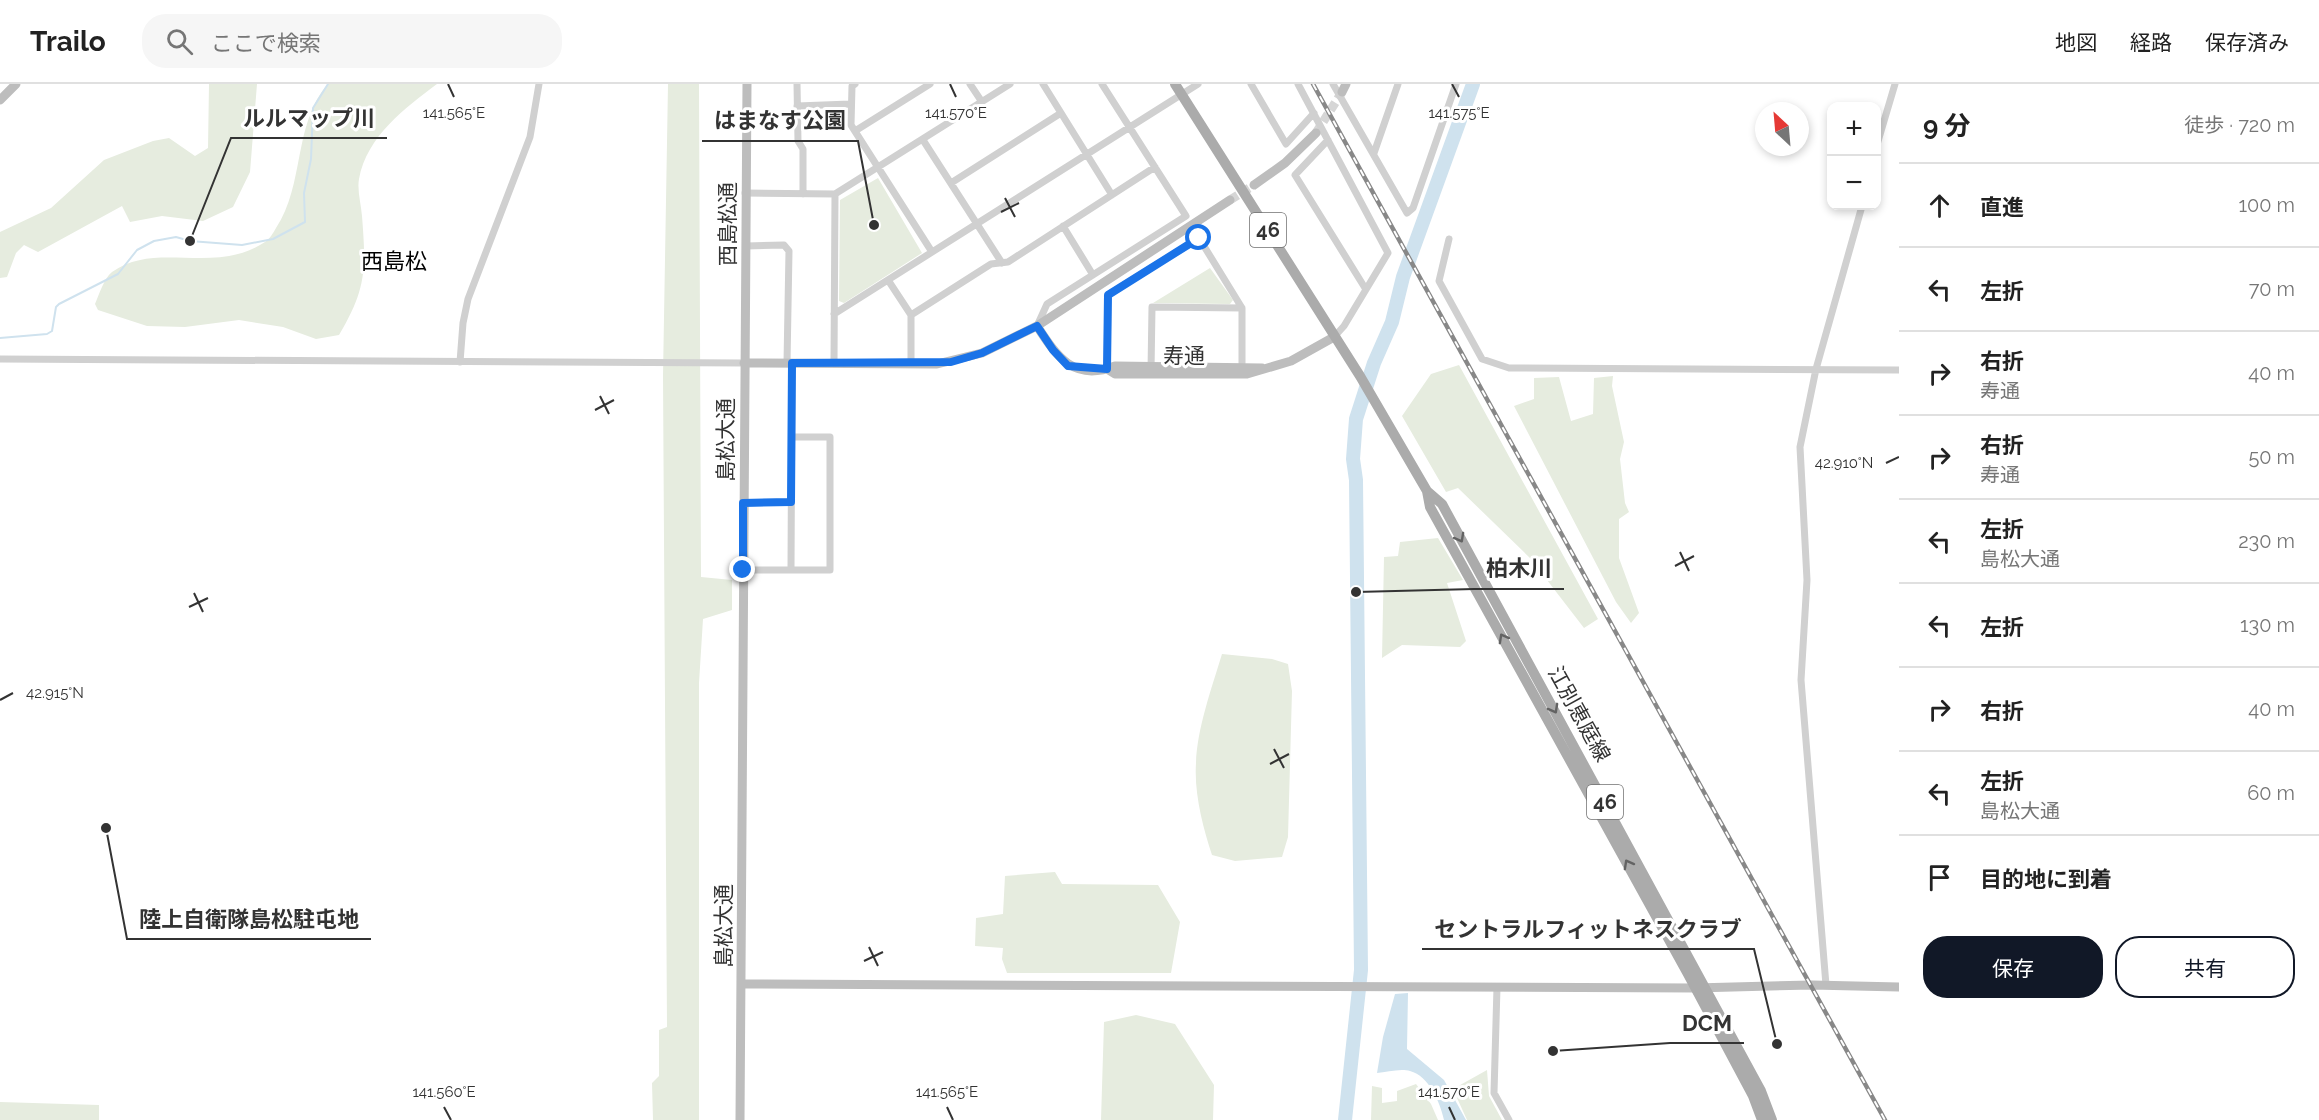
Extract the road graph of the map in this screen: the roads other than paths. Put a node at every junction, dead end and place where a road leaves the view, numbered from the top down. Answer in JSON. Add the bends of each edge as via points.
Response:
{"nodes":[{"id":1,"x":16,"y":84,"type":"edge"},
{"id":2,"x":539,"y":84,"type":"edge"},
{"id":3,"x":747,"y":84,"type":"edge"},
{"id":4,"x":797,"y":84,"type":"edge"},
{"id":5,"x":855,"y":84,"type":"edge"},
{"id":6,"x":930,"y":84,"type":"edge"},
{"id":7,"x":970,"y":84,"type":"edge"},
{"id":8,"x":1010,"y":84,"type":"edge"},
{"id":9,"x":1043,"y":84,"type":"edge"},
{"id":10,"x":1102,"y":84,"type":"edge"},
{"id":11,"x":1175,"y":84,"type":"edge"},
{"id":12,"x":1198,"y":84,"type":"edge"},
{"id":13,"x":1251,"y":84,"type":"edge"},
{"id":14,"x":1298,"y":84,"type":"edge"},
{"id":15,"x":1333,"y":84,"type":"edge"},
{"id":16,"x":1398,"y":84,"type":"edge"},
{"id":17,"x":1456,"y":84,"type":"edge"},
{"id":18,"x":1895,"y":84,"type":"edge"},
{"id":19,"x":1182,"y":94,"type":"junction"},
{"id":20,"x":0,"y":100,"type":"edge"},
{"id":21,"x":982,"y":102,"type":"junction"},
{"id":22,"x":850,"y":104,"type":"junction"},
{"id":23,"x":797,"y":106,"type":"junction"},
{"id":24,"x":1061,"y":113,"type":"junction"},
{"id":25,"x":1314,"y":113,"type":"junction"},
{"id":26,"x":1129,"y":127,"type":"junction"},
{"id":27,"x":855,"y":131,"type":"junction"},
{"id":28,"x":1881,"y":131,"type":"edge"},
{"id":29,"x":1316,"y":133,"type":"tunnel mouth"},
{"id":30,"x":923,"y":140,"type":"junction"},
{"id":31,"x":1328,"y":140,"type":"junction"},
{"id":32,"x":1374,"y":153,"type":"junction"},
{"id":33,"x":1087,"y":154,"type":"junction"},
{"id":34,"x":1155,"y":167,"type":"junction"},
{"id":35,"x":879,"y":168,"type":"junction"},
{"id":36,"x":951,"y":183,"type":"junction"},
{"id":37,"x":1254,"y":185,"type":"tunnel mouth"},
{"id":38,"x":745,"y":193,"type":"junction"},
{"id":39,"x":803,"y":194,"type":"junction"},
{"id":40,"x":835,"y":194,"type":"junction"},
{"id":41,"x":1112,"y":195,"type":"junction"},
{"id":42,"x":1230,"y":200,"type":"tunnel mouth"},
{"id":43,"x":1861,"y":210,"type":"edge"},
{"id":44,"x":976,"y":223,"type":"junction"},
{"id":45,"x":1063,"y":226,"type":"junction"},
{"id":46,"x":1449,"y":240,"type":"dead end"},
{"id":47,"x":746,"y":246,"type":"junction"},
{"id":48,"x":932,"y":252,"type":"junction"},
{"id":49,"x":1002,"y":263,"type":"junction"},
{"id":50,"x":1093,"y":275,"type":"junction"},
{"id":51,"x":888,"y":280,"type":"junction"},
{"id":52,"x":1365,"y":288,"type":"junction"},
{"id":53,"x":1242,"y":308,"type":"junction"},
{"id":54,"x":834,"y":314,"type":"junction"},
{"id":55,"x":911,"y":315,"type":"junction"},
{"id":56,"x":1037,"y":326,"type":"junction"},
{"id":57,"x":1334,"y":337,"type":"junction"},
{"id":58,"x":0,"y":359,"type":"edge"},
{"id":59,"x":460,"y":362,"type":"junction"},
{"id":60,"x":744,"y":363,"type":"junction"},
{"id":61,"x":790,"y":363,"type":"junction"},
{"id":62,"x":834,"y":364,"type":"junction"},
{"id":63,"x":911,"y":364,"type":"junction"},
{"id":64,"x":1107,"y":369,"type":"junction"},
{"id":65,"x":1816,"y":369,"type":"junction"},
{"id":66,"x":1151,"y":370,"type":"junction"},
{"id":67,"x":1242,"y":370,"type":"junction"},
{"id":68,"x":1899,"y":370,"type":"edge"},
{"id":69,"x":792,"y":437,"type":"junction"},
{"id":70,"x":791,"y":502,"type":"junction"},
{"id":71,"x":743,"y":503,"type":"junction"},
{"id":72,"x":791,"y":569,"type":"junction"},
{"id":73,"x":743,"y":570,"type":"junction"},
{"id":74,"x":741,"y":984,"type":"junction"},
{"id":75,"x":1826,"y":985,"type":"junction"},
{"id":76,"x":1497,"y":987,"type":"junction"},
{"id":77,"x":1700,"y":987,"type":"junction"},
{"id":78,"x":1899,"y":987,"type":"edge"},
{"id":79,"x":740,"y":1120,"type":"edge"},
{"id":80,"x":1509,"y":1120,"type":"edge"},
{"id":81,"x":1762,"y":1120,"type":"edge"},
{"id":82,"x":1772,"y":1120,"type":"edge"}],
"edges":[{"from":1,"to":20,"type":"street"},
{"from":2,"to":59,"type":"street","via":[[530,137],[468,299]]},
{"from":3,"to":38,"type":"street","name":"西島松通"},
{"from":4,"to":23,"type":"street"},
{"from":5,"to":22,"type":"street"},
{"from":6,"to":27,"type":"street"},
{"from":7,"to":21,"type":"street"},
{"from":8,"to":21,"type":"street"},
{"from":9,"to":24,"type":"street"},
{"from":10,"to":26,"type":"street"},
{"from":11,"to":19,"type":"main road","name":"江別恵庭線","number":"46"},
{"from":12,"to":19,"type":"street"},
{"from":13,"to":25,"type":"street","via":[[1286,144]]},
{"from":14,"to":25,"type":"street"},
{"from":15,"to":32,"type":"street"},
{"from":16,"to":32,"type":"street"},
{"from":17,"to":32,"type":"street","via":[[1413,208],[1407,213]]},
{"from":18,"to":28,"type":"street"},
{"from":19,"to":26,"type":"street"},
{"from":19,"to":57,"type":"main road","name":"江別恵庭線","number":"46"},
{"from":21,"to":30,"type":"street"},
{"from":22,"to":23,"type":"street"},
{"from":22,"to":27,"type":"street"},
{"from":23,"to":39,"type":"street","via":[[798,141],[803,149]]},
{"from":24,"to":33,"type":"street"},
{"from":24,"to":36,"type":"street"},
{"from":25,"to":31,"type":"street"},
{"from":26,"to":33,"type":"street"},
{"from":26,"to":34,"type":"street"},
{"from":27,"to":35,"type":"street"},
{"from":29,"to":37,"type":"street","via":[[1285,163]]},
{"from":30,"to":35,"type":"street"},
{"from":30,"to":36,"type":"street"},
{"from":31,"to":52,"type":"street","via":[[1388,253]]},
{"from":31,"to":52,"type":"street","via":[[1295,175]]},
{"from":33,"to":41,"type":"street"},
{"from":33,"to":44,"type":"street"},
{"from":34,"to":41,"type":"street"},
{"from":34,"to":50,"type":"street","via":[[1186,216]]},
{"from":35,"to":40,"type":"street"},
{"from":35,"to":48,"type":"street"},
{"from":36,"to":44,"type":"street"},
{"from":38,"to":39,"type":"street"},
{"from":38,"to":47,"type":"street","name":"西島松通"},
{"from":39,"to":40,"type":"street"},
{"from":40,"to":54,"type":"street"},
{"from":41,"to":45,"type":"street"},
{"from":42,"to":56,"type":"street"},
{"from":43,"to":65,"type":"street"},
{"from":44,"to":48,"type":"street"},
{"from":44,"to":49,"type":"street"},
{"from":45,"to":49,"type":"street"},
{"from":45,"to":50,"type":"street"},
{"from":46,"to":65,"type":"street","via":[[1439,281],[1482,359],[1509,368]]},
{"from":47,"to":60,"type":"street","name":"西島松通"},
{"from":47,"to":61,"type":"street","via":[[784,245],[789,251]]},
{"from":48,"to":51,"type":"street"},
{"from":49,"to":55,"type":"street","via":[[991,264]]},
{"from":50,"to":56,"type":"street","via":[[1047,304]]},
{"from":51,"to":54,"type":"street"},
{"from":51,"to":55,"type":"street"},
{"from":52,"to":57,"type":"street"},
{"from":53,"to":64,"type":"street","via":[[1199,238],[1108,295]]},
{"from":53,"to":66,"type":"street","via":[[1152,307]]},
{"from":53,"to":67,"type":"street"},
{"from":54,"to":62,"type":"street"},
{"from":55,"to":63,"type":"street"},
{"from":56,"to":63,"type":"street","via":[[982,353],[951,362]]},
{"from":56,"to":64,"type":"street","name":"寿通","via":[[1068,366]]},
{"from":57,"to":67,"type":"street","name":"寿通","via":[[1291,361]]},
{"from":57,"to":77,"type":"main road","name":"江別恵庭線","number":"46","via":[[1427,491],[1430,507]]},
{"from":58,"to":59,"type":"street"},
{"from":59,"to":60,"type":"street"},
{"from":60,"to":61,"type":"street"},
{"from":60,"to":71,"type":"street","name":"島松大通"},
{"from":61,"to":62,"type":"street"},
{"from":61,"to":69,"type":"street"},
{"from":62,"to":63,"type":"street"},
{"from":64,"to":66,"type":"street","name":"寿通","via":[[1115,374]]},
{"from":65,"to":68,"type":"street"},
{"from":65,"to":75,"type":"street","via":[[1800,447],[1807,580],[1801,680]]},
{"from":66,"to":67,"type":"street","name":"寿通"},
{"from":69,"to":70,"type":"street"},
{"from":69,"to":72,"type":"street","via":[[830,437],[830,570]]},
{"from":70,"to":71,"type":"street"},
{"from":70,"to":72,"type":"street"},
{"from":71,"to":73,"type":"street","name":"島松大通"},
{"from":72,"to":73,"type":"street"},
{"from":73,"to":74,"type":"street","name":"島松大通"},
{"from":74,"to":76,"type":"street"},
{"from":74,"to":79,"type":"street","name":"島松大通"},
{"from":75,"to":77,"type":"street"},
{"from":75,"to":78,"type":"street"},
{"from":76,"to":77,"type":"street"},
{"from":76,"to":80,"type":"street","via":[[1494,1093]]},
{"from":77,"to":81,"type":"main road","name":"江別恵庭線","number":"46"},
{"from":77,"to":82,"type":"main road","name":"江別恵庭線","number":"46","via":[[1761,1091]]}]}
